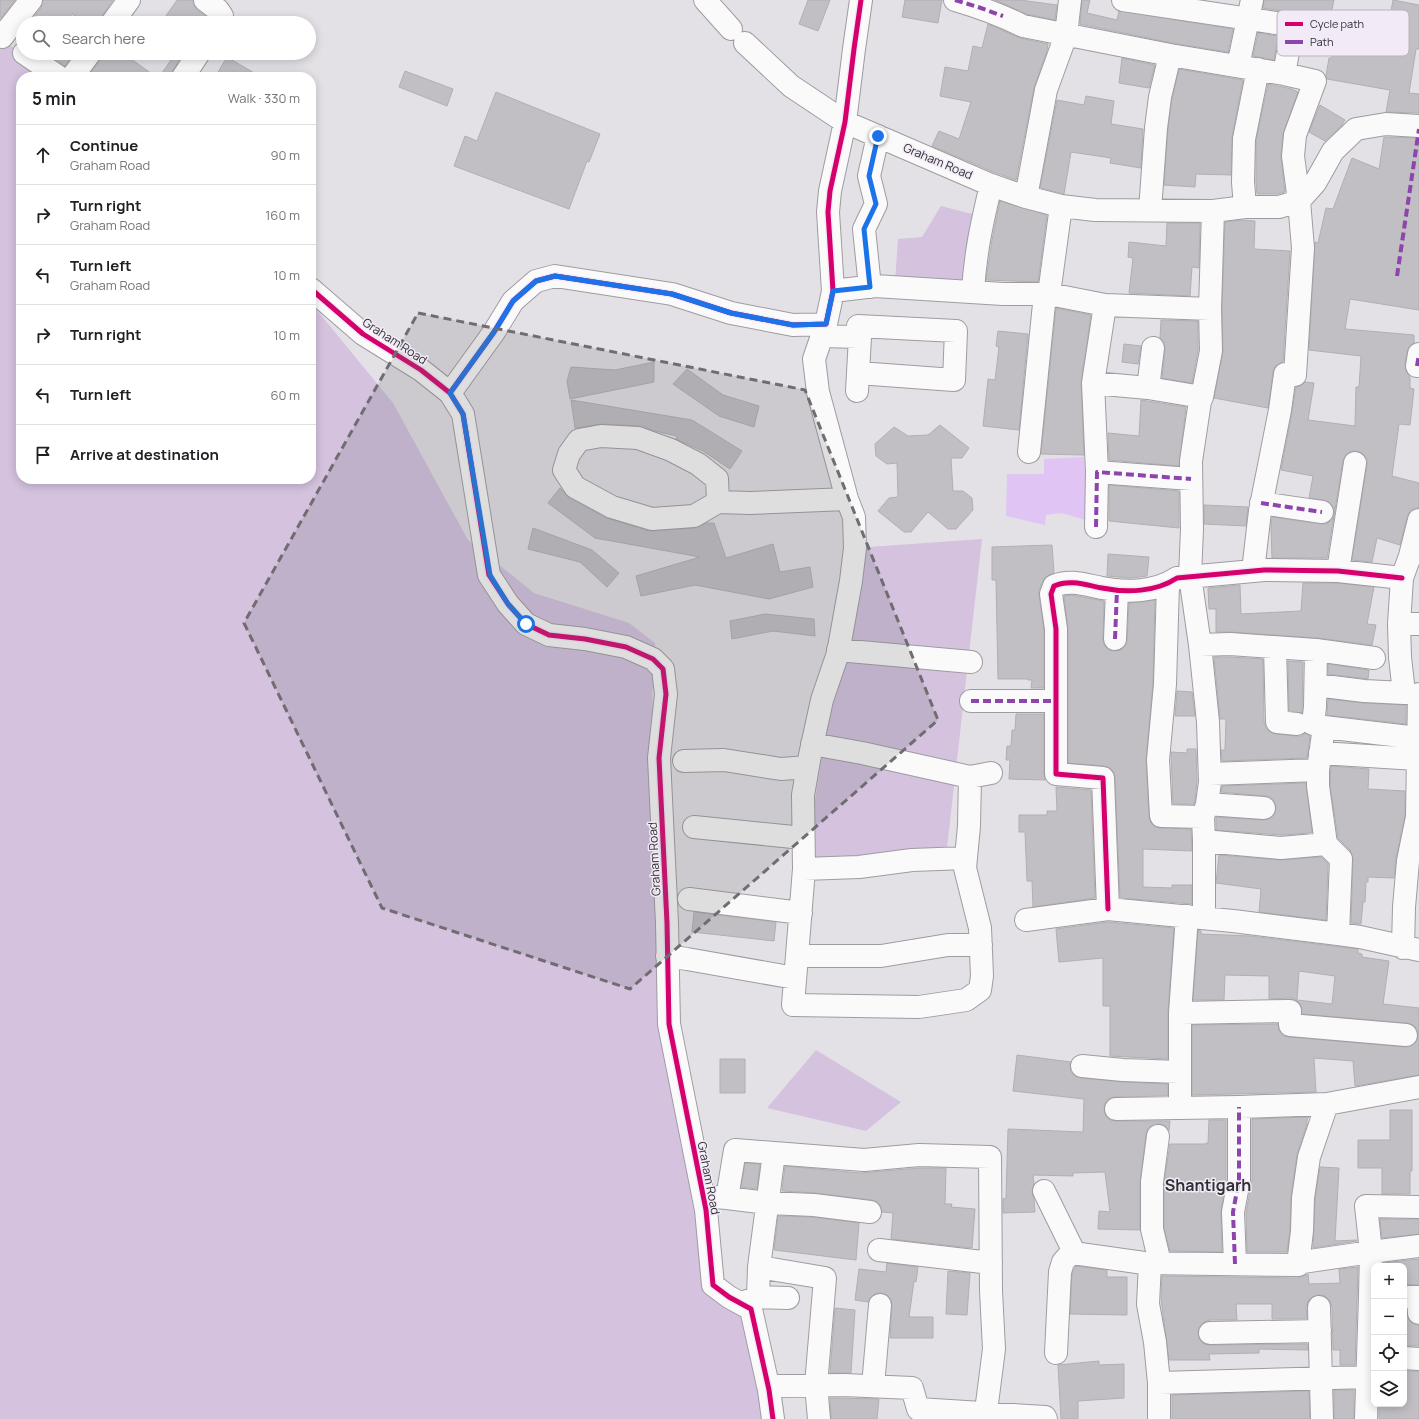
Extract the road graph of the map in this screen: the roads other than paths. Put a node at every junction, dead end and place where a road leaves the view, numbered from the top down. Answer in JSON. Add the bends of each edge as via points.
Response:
{"nodes":[{"id":1,"x":31,"y":0,"type":"edge"},
{"id":2,"x":129,"y":0,"type":"edge"},
{"id":3,"x":205,"y":0,"type":"edge"},
{"id":4,"x":705,"y":0,"type":"edge"},
{"id":5,"x":861,"y":0,"type":"edge"},
{"id":6,"x":955,"y":0,"type":"edge"},
{"id":7,"x":1070,"y":0,"type":"edge"},
{"id":8,"x":1123,"y":0,"type":"edge"},
{"id":9,"x":1005,"y":8,"type":"edge"},
{"id":10,"x":1250,"y":9,"type":"edge"},
{"id":11,"x":18,"y":16,"type":"edge"},
{"id":12,"x":117,"y":16,"type":"edge"},
{"id":13,"x":222,"y":16,"type":"edge"},
{"id":14,"x":16,"y":18,"type":"edge"},
{"id":15,"x":1277,"y":19,"type":"edge"},
{"id":16,"x":1066,"y":35,"type":"junction"},
{"id":17,"x":1,"y":37,"type":"edge"},
{"id":18,"x":16,"y":47,"type":"edge"},
{"id":19,"x":1170,"y":54,"type":"junction"},
{"id":20,"x":1287,"y":56,"type":"edge"},
{"id":21,"x":35,"y":60,"type":"edge"},
{"id":22,"x":85,"y":60,"type":"edge"},
{"id":23,"x":194,"y":60,"type":"edge"},
{"id":24,"x":1248,"y":67,"type":"junction"},
{"id":25,"x":52,"y":72,"type":"edge"},
{"id":26,"x":76,"y":72,"type":"edge"},
{"id":27,"x":186,"y":72,"type":"edge"},
{"id":28,"x":1284,"y":74,"type":"junction"},
{"id":29,"x":845,"y":122,"type":"junction"},
{"id":30,"x":1419,"y":126,"type":"edge"},
{"id":31,"x":878,"y":136,"type":"junction"},
{"id":32,"x":991,"y":185,"type":"junction"},
{"id":33,"x":1026,"y":197,"type":"junction"},
{"id":34,"x":1299,"y":201,"type":"junction"},
{"id":35,"x":1061,"y":206,"type":"junction"},
{"id":36,"x":1245,"y":207,"type":"junction"},
{"id":37,"x":1150,"y":210,"type":"junction"},
{"id":38,"x":1213,"y":211,"type":"junction"},
{"id":39,"x":870,"y":287,"type":"junction"},
{"id":40,"x":833,"y":291,"type":"junction"},
{"id":41,"x":973,"y":292,"type":"junction"},
{"id":42,"x":316,"y":293,"type":"edge"},
{"id":43,"x":1049,"y":294,"type":"junction"},
{"id":44,"x":1105,"y":305,"type":"junction"},
{"id":45,"x":1210,"y":309,"type":"junction"},
{"id":46,"x":824,"y":330,"type":"junction"},
{"id":47,"x":860,"y":337,"type":"junction"},
{"id":48,"x":1153,"y":348,"type":"dead end"},
{"id":49,"x":1419,"y":354,"type":"edge"},
{"id":50,"x":1419,"y":366,"type":"edge"},
{"id":51,"x":1093,"y":383,"type":"junction"},
{"id":52,"x":1148,"y":388,"type":"junction"},
{"id":53,"x":450,"y":393,"type":"junction"},
{"id":54,"x":1202,"y":397,"type":"junction"},
{"id":55,"x":1029,"y":452,"type":"dead end"},
{"id":56,"x":1354,"y":463,"type":"dead end"},
{"id":57,"x":1097,"y":472,"type":"junction"},
{"id":58,"x":1191,"y":479,"type":"junction"},
{"id":59,"x":847,"y":499,"type":"junction"},
{"id":60,"x":718,"y":502,"type":"junction"},
{"id":61,"x":1262,"y":503,"type":"junction"},
{"id":62,"x":1322,"y":512,"type":"dead end"},
{"id":63,"x":1419,"y":520,"type":"edge"},
{"id":64,"x":1096,"y":527,"type":"dead end"},
{"id":65,"x":1253,"y":571,"type":"junction"},
{"id":66,"x":1338,"y":571,"type":"junction"},
{"id":67,"x":1190,"y":576,"type":"junction"},
{"id":68,"x":1402,"y":578,"type":"junction"},
{"id":69,"x":1168,"y":584,"type":"junction"},
{"id":70,"x":1117,"y":590,"type":"junction"},
{"id":71,"x":1409,"y":624,"type":"edge"},
{"id":72,"x":1115,"y":639,"type":"dead end"},
{"id":73,"x":1200,"y":645,"type":"junction"},
{"id":74,"x":1275,"y":647,"type":"junction"},
{"id":75,"x":838,"y":650,"type":"junction"},
{"id":76,"x":1316,"y":650,"type":"junction"},
{"id":77,"x":1374,"y":658,"type":"dead end"},
{"id":78,"x":971,"y":662,"type":"dead end"},
{"id":79,"x":1316,"y":685,"type":"junction"},
{"id":80,"x":1414,"y":693,"type":"edge"},
{"id":81,"x":972,"y":701,"type":"dead end"},
{"id":82,"x":1055,"y":701,"type":"junction"},
{"id":83,"x":1297,"y":724,"type":"dead end"},
{"id":84,"x":1324,"y":727,"type":"junction"},
{"id":85,"x":812,"y":744,"type":"junction"},
{"id":86,"x":1417,"y":749,"type":"junction"},
{"id":87,"x":684,"y":761,"type":"dead end"},
{"id":88,"x":1319,"y":761,"type":"junction"},
{"id":89,"x":808,"y":767,"type":"junction"},
{"id":90,"x":991,"y":773,"type":"dead end"},
{"id":91,"x":1210,"y":774,"type":"junction"},
{"id":92,"x":970,"y":777,"type":"junction"},
{"id":93,"x":1264,"y":808,"type":"dead end"},
{"id":94,"x":1205,"y":810,"type":"junction"},
{"id":95,"x":1418,"y":817,"type":"edge"},
{"id":96,"x":694,"y":827,"type":"dead end"},
{"id":97,"x":803,"y":838,"type":"junction"},
{"id":98,"x":1204,"y":841,"type":"junction"},
{"id":99,"x":1326,"y":844,"type":"junction"},
{"id":100,"x":966,"y":858,"type":"junction"},
{"id":101,"x":804,"y":869,"type":"junction"},
{"id":102,"x":689,"y":899,"type":"dead end"},
{"id":103,"x":1108,"y":909,"type":"junction"},
{"id":104,"x":800,"y":913,"type":"junction"},
{"id":105,"x":1195,"y":917,"type":"junction"},
{"id":106,"x":1026,"y":920,"type":"dead end"},
{"id":107,"x":1338,"y":934,"type":"junction"},
{"id":108,"x":981,"y":945,"type":"junction"},
{"id":109,"x":1411,"y":949,"type":"edge"},
{"id":110,"x":668,"y":956,"type":"junction"},
{"id":111,"x":797,"y":956,"type":"junction"},
{"id":112,"x":795,"y":978,"type":"junction"},
{"id":113,"x":1180,"y":1013,"type":"junction"},
{"id":114,"x":1406,"y":1035,"type":"dead end"},
{"id":115,"x":1082,"y":1066,"type":"dead end"},
{"id":116,"x":1179,"y":1072,"type":"junction"},
{"id":117,"x":1419,"y":1087,"type":"edge"},
{"id":118,"x":1327,"y":1104,"type":"junction"},
{"id":119,"x":1239,"y":1107,"type":"junction"},
{"id":120,"x":1180,"y":1108,"type":"junction"},
{"id":121,"x":1116,"y":1109,"type":"dead end"},
{"id":122,"x":1158,"y":1136,"type":"dead end"},
{"id":123,"x":774,"y":1153,"type":"junction"},
{"id":124,"x":1044,"y":1191,"type":"dead end"},
{"id":125,"x":703,"y":1196,"type":"junction"},
{"id":126,"x":727,"y":1198,"type":"junction"},
{"id":127,"x":767,"y":1203,"type":"junction"},
{"id":128,"x":1419,"y":1207,"type":"edge"},
{"id":129,"x":870,"y":1212,"type":"dead end"},
{"id":130,"x":1419,"y":1246,"type":"edge"},
{"id":131,"x":879,"y":1250,"type":"dead end"},
{"id":132,"x":1371,"y":1252,"type":"junction"},
{"id":133,"x":1072,"y":1254,"type":"junction"},
{"id":134,"x":991,"y":1263,"type":"junction"},
{"id":135,"x":1155,"y":1263,"type":"junction"},
{"id":136,"x":1371,"y":1263,"type":"edge"},
{"id":137,"x":1235,"y":1264,"type":"junction"},
{"id":138,"x":1298,"y":1265,"type":"junction"},
{"id":139,"x":759,"y":1267,"type":"junction"},
{"id":140,"x":1407,"y":1296,"type":"edge"},
{"id":141,"x":788,"y":1298,"type":"dead end"},
{"id":142,"x":1372,"y":1299,"type":"edge"},
{"id":143,"x":749,"y":1300,"type":"junction"},
{"id":144,"x":880,"y":1305,"type":"dead end"},
{"id":145,"x":1319,"y":1306,"type":"dead end"},
{"id":146,"x":1419,"y":1313,"type":"edge"},
{"id":147,"x":1320,"y":1331,"type":"junction"},
{"id":148,"x":1210,"y":1333,"type":"dead end"},
{"id":149,"x":1056,"y":1352,"type":"dead end"},
{"id":150,"x":1407,"y":1358,"type":"edge"},
{"id":151,"x":1419,"y":1359,"type":"edge"},
{"id":152,"x":1369,"y":1363,"type":"edge"},
{"id":153,"x":1320,"y":1379,"type":"junction"},
{"id":154,"x":1159,"y":1383,"type":"junction"},
{"id":155,"x":816,"y":1385,"type":"junction"},
{"id":156,"x":768,"y":1386,"type":"junction"},
{"id":157,"x":873,"y":1386,"type":"junction"},
{"id":158,"x":985,"y":1416,"type":"edge"},
{"id":159,"x":773,"y":1419,"type":"edge"},
{"id":160,"x":818,"y":1419,"type":"edge"},
{"id":161,"x":1046,"y":1419,"type":"edge"},
{"id":162,"x":1160,"y":1419,"type":"edge"},
{"id":163,"x":1322,"y":1419,"type":"edge"},
{"id":164,"x":1366,"y":1419,"type":"edge"}],
"edges":[{"from":1,"to":11,"type":"street"},
{"from":2,"to":12,"type":"street"},
{"from":3,"to":13,"type":"street"},
{"from":4,"to":29,"type":"street","name":"Graham Road","via":[[738,36],[791,86]]},
{"from":5,"to":29,"type":"street"},
{"from":6,"to":9,"type":"street","via":[[978,7]]},
{"from":7,"to":16,"type":"street"},
{"from":8,"to":10,"type":"street"},
{"from":9,"to":16,"type":"street","via":[[1023,26]]},
{"from":10,"to":15,"type":"street"},
{"from":10,"to":24,"type":"street"},
{"from":14,"to":17,"type":"street"},
{"from":16,"to":19,"type":"street"},
{"from":16,"to":33,"type":"street","via":[[1046,90]]},
{"from":17,"to":18,"type":"street"},
{"from":19,"to":24,"type":"street"},
{"from":19,"to":37,"type":"street","via":[[1156,128]]},
{"from":20,"to":28,"type":"street"},
{"from":21,"to":25,"type":"street"},
{"from":22,"to":26,"type":"street"},
{"from":23,"to":27,"type":"street"},
{"from":24,"to":28,"type":"street"},
{"from":24,"to":36,"type":"street","via":[[1243,182]]},
{"from":28,"to":34,"type":"street","via":[[1315,81],[1295,135],[1293,156]]},
{"from":29,"to":31,"type":"street","name":"Graham Road"},
{"from":29,"to":40,"type":"street","via":[[828,212]]},
{"from":30,"to":34,"type":"street","name":"Graham Road","via":[[1386,124],[1356,128],[1334,151],[1316,183]]},
{"from":31,"to":32,"type":"street","name":"Graham Road"},
{"from":31,"to":39,"type":"street","via":[[869,176],[876,204],[864,229]]},
{"from":32,"to":33,"type":"street","name":"Graham Road"},
{"from":32,"to":41,"type":"street","via":[[974,267]]},
{"from":33,"to":35,"type":"street","name":"Graham Road"},
{"from":34,"to":36,"type":"street","name":"Graham Road","via":[[1279,207]]},
{"from":34,"to":61,"type":"street","via":[[1303,248],[1290,375],[1280,410]]},
{"from":35,"to":37,"type":"street","name":"Graham Road","via":[[1095,210]]},
{"from":35,"to":43,"type":"street"},
{"from":36,"to":38,"type":"street","name":"Graham Road"},
{"from":37,"to":38,"type":"street","name":"Graham Road"},
{"from":38,"to":45,"type":"street"},
{"from":39,"to":40,"type":"street"},
{"from":39,"to":41,"type":"street"},
{"from":40,"to":46,"type":"street"},
{"from":41,"to":43,"type":"street"},
{"from":42,"to":53,"type":"street","name":"Graham Road","via":[[363,334],[421,370]]},
{"from":43,"to":44,"type":"street"},
{"from":43,"to":55,"type":"street","via":[[1044,304]]},
{"from":44,"to":45,"type":"street"},
{"from":44,"to":51,"type":"street"},
{"from":45,"to":54,"type":"street","via":[[1211,351]]},
{"from":46,"to":47,"type":"street"},
{"from":46,"to":53,"type":"street","via":[[731,313],[672,294],[555,276],[536,281],[513,301]]},
{"from":46,"to":59,"type":"street","via":[[814,359],[818,392]]},
{"from":47,"to":47,"type":"street","via":[[858,382],[954,380],[956,331],[858,326]]},
{"from":48,"to":52,"type":"street"},
{"from":49,"to":50,"type":"street"},
{"from":51,"to":52,"type":"street"},
{"from":51,"to":57,"type":"street"},
{"from":52,"to":54,"type":"street"},
{"from":53,"to":110,"type":"street","name":"Graham Road","via":[[463,414],[490,575],[508,604],[526,624],[549,635],[626,647],[653,659],[663,669],[666,694],[660,758]]},
{"from":54,"to":58,"type":"street","via":[[1190,461]]},
{"from":56,"to":66,"type":"street"},
{"from":57,"to":58,"type":"street"},
{"from":57,"to":64,"type":"street"},
{"from":58,"to":67,"type":"street"},
{"from":59,"to":60,"type":"street"},
{"from":59,"to":75,"type":"street","via":[[854,517],[855,548]]},
{"from":60,"to":60,"type":"street","via":[[717,479],[698,464],[671,450],[638,438],[601,436],[579,440],[569,454],[564,470],[575,487],[606,504],[652,518],[694,516]]},
{"from":61,"to":62,"type":"street"},
{"from":61,"to":65,"type":"street"},
{"from":63,"to":68,"type":"street"},
{"from":65,"to":66,"type":"street"},
{"from":65,"to":67,"type":"street"},
{"from":66,"to":68,"type":"street"},
{"from":67,"to":69,"type":"street","via":[[1177,578]]},
{"from":67,"to":73,"type":"street"},
{"from":68,"to":71,"type":"street"},
{"from":69,"to":70,"type":"street","via":[[1139,591]]},
{"from":69,"to":94,"type":"street","via":[[1165,684],[1158,760],[1161,816]]},
{"from":70,"to":72,"type":"street"},
{"from":70,"to":82,"type":"street","via":[[1082,583],[1061,582],[1054,586],[1051,594],[1056,629]]},
{"from":71,"to":80,"type":"street","via":[[1400,657]]},
{"from":73,"to":74,"type":"street"},
{"from":73,"to":91,"type":"street","via":[[1208,722]]},
{"from":74,"to":76,"type":"street"},
{"from":74,"to":83,"type":"street","via":[[1277,722]]},
{"from":75,"to":78,"type":"street"},
{"from":75,"to":85,"type":"street","via":[[822,700]]},
{"from":76,"to":77,"type":"street"},
{"from":76,"to":79,"type":"street"},
{"from":79,"to":80,"type":"street","via":[[1364,692]]},
{"from":79,"to":84,"type":"street","via":[[1313,724]]},
{"from":80,"to":86,"type":"street"},
{"from":81,"to":82,"type":"street"},
{"from":82,"to":103,"type":"street","via":[[1056,774],[1102,778]]},
{"from":84,"to":86,"type":"street"},
{"from":84,"to":88,"type":"street"},
{"from":85,"to":89,"type":"street"},
{"from":85,"to":92,"type":"street"},
{"from":86,"to":88,"type":"street"},
{"from":86,"to":95,"type":"street"},
{"from":87,"to":89,"type":"street","via":[[724,760],[781,769]]},
{"from":88,"to":91,"type":"street"},
{"from":88,"to":99,"type":"street","via":[[1318,786]]},
{"from":89,"to":97,"type":"street","via":[[803,795]]},
{"from":90,"to":92,"type":"street"},
{"from":91,"to":94,"type":"street"},
{"from":92,"to":100,"type":"street"},
{"from":93,"to":94,"type":"street"},
{"from":94,"to":98,"type":"street"},
{"from":95,"to":109,"type":"street","via":[[1408,861],[1404,907]]},
{"from":96,"to":97,"type":"street"},
{"from":97,"to":101,"type":"street"},
{"from":98,"to":99,"type":"street","via":[[1281,848]]},
{"from":98,"to":105,"type":"street"},
{"from":99,"to":107,"type":"street","via":[[1341,859]]},
{"from":100,"to":101,"type":"street"},
{"from":100,"to":108,"type":"street","via":[[965,868],[980,928]]},
{"from":101,"to":104,"type":"street"},
{"from":102,"to":104,"type":"street"},
{"from":103,"to":105,"type":"street"},
{"from":103,"to":106,"type":"street"},
{"from":104,"to":111,"type":"street"},
{"from":105,"to":107,"type":"street"},
{"from":105,"to":113,"type":"street"},
{"from":107,"to":109,"type":"street"},
{"from":108,"to":111,"type":"street","via":[[948,945],[881,956]]},
{"from":108,"to":112,"type":"street","via":[[980,990],[966,1000],[919,1007],[793,1005]]},
{"from":110,"to":112,"type":"street"},
{"from":110,"to":125,"type":"street","name":"Graham Road","via":[[669,1024]]},
{"from":111,"to":112,"type":"street"},
{"from":113,"to":114,"type":"street","via":[[1290,1011],[1290,1024]]},
{"from":113,"to":116,"type":"street"},
{"from":115,"to":116,"type":"street"},
{"from":116,"to":120,"type":"street"},
{"from":117,"to":118,"type":"street"},
{"from":118,"to":119,"type":"street"},
{"from":118,"to":138,"type":"street","via":[[1310,1157],[1303,1198]]},
{"from":119,"to":120,"type":"street"},
{"from":119,"to":137,"type":"street","via":[[1239,1180],[1233,1212]]},
{"from":120,"to":121,"type":"street"},
{"from":122,"to":135,"type":"street","via":[[1152,1182]]},
{"from":123,"to":126,"type":"street","via":[[735,1150]]},
{"from":123,"to":127,"type":"street"},
{"from":123,"to":134,"type":"street","via":[[864,1160],[919,1155],[990,1157]]},
{"from":124,"to":133,"type":"street"},
{"from":125,"to":126,"type":"street"},
{"from":125,"to":143,"type":"street","name":"Graham Road","via":[[713,1285],[728,1297]]},
{"from":126,"to":127,"type":"street"},
{"from":127,"to":129,"type":"street"},
{"from":127,"to":139,"type":"street"},
{"from":128,"to":132,"type":"street","via":[[1366,1206]]},
{"from":130,"to":132,"type":"street"},
{"from":131,"to":134,"type":"street"},
{"from":132,"to":136,"type":"street"},
{"from":132,"to":138,"type":"street","via":[[1303,1262]]},
{"from":133,"to":135,"type":"street"},
{"from":133,"to":149,"type":"street","via":[[1063,1262],[1060,1272]]},
{"from":134,"to":158,"type":"street","via":[[994,1349]]},
{"from":135,"to":137,"type":"street"},
{"from":135,"to":154,"type":"street","via":[[1148,1304]]},
{"from":137,"to":138,"type":"street"},
{"from":139,"to":143,"type":"street"},
{"from":139,"to":155,"type":"street","via":[[825,1278]]},
{"from":140,"to":146,"type":"street","via":[[1418,1297]]},
{"from":141,"to":143,"type":"street"},
{"from":142,"to":152,"type":"street"},
{"from":143,"to":156,"type":"street","name":"Graham Road"},
{"from":144,"to":157,"type":"street"},
{"from":145,"to":147,"type":"street"},
{"from":147,"to":148,"type":"street"},
{"from":147,"to":153,"type":"street"},
{"from":150,"to":151,"type":"street"},
{"from":152,"to":153,"type":"street"},
{"from":152,"to":164,"type":"street"},
{"from":153,"to":154,"type":"street"},
{"from":153,"to":163,"type":"street"},
{"from":154,"to":162,"type":"street"},
{"from":155,"to":156,"type":"street"},
{"from":155,"to":157,"type":"street"},
{"from":155,"to":160,"type":"street"},
{"from":156,"to":159,"type":"street","name":"Graham Road"},
{"from":157,"to":158,"type":"street","via":[[912,1388],[918,1409]]},
{"from":158,"to":161,"type":"street"}]}
